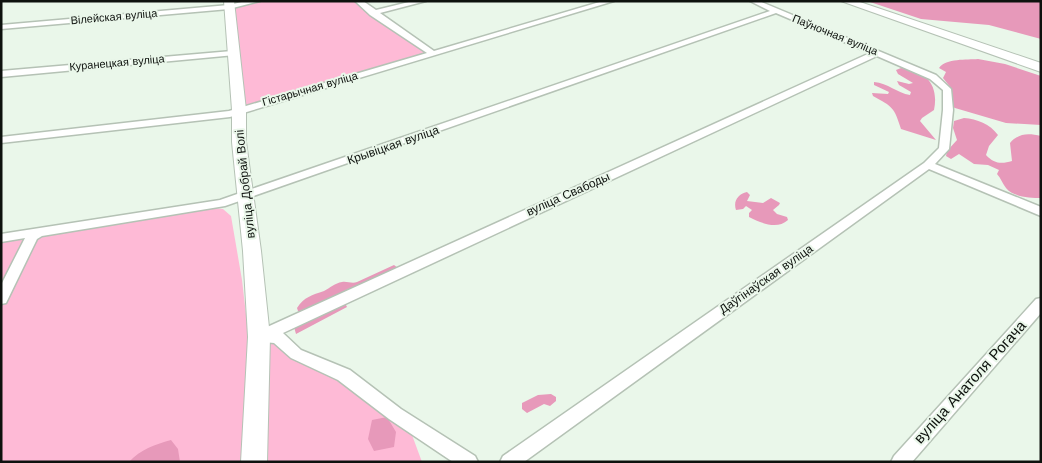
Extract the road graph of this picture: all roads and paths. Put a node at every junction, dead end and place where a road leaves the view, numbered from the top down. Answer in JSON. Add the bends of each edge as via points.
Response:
{"nodes":[{"id":1,"x":257,"y":1,"type":"edge"},
{"id":2,"x":358,"y":1,"type":"edge"},
{"id":3,"x":423,"y":1,"type":"edge"},
{"id":4,"x":611,"y":1,"type":"edge"},
{"id":5,"x":752,"y":1,"type":"edge"},
{"id":6,"x":846,"y":1,"type":"edge"},
{"id":7,"x":229,"y":4,"type":"edge"},
{"id":8,"x":775,"y":11,"type":"junction"},
{"id":9,"x":373,"y":13,"type":"junction"},
{"id":10,"x":1,"y":27,"type":"edge"},
{"id":11,"x":232,"y":53,"type":"junction"},
{"id":12,"x":432,"y":53,"type":"junction"},
{"id":13,"x":878,"y":53,"type":"junction"},
{"id":14,"x":1041,"y":68,"type":"edge"},
{"id":15,"x":918,"y":70,"type":"joint"},
{"id":16,"x":1,"y":74,"type":"edge"},
{"id":17,"x":239,"y":110,"type":"junction"},
{"id":18,"x":1,"y":140,"type":"edge"},
{"id":19,"x":928,"y":165,"type":"junction"},
{"id":20,"x":244,"y":196,"type":"junction"},
{"id":21,"x":1041,"y":212,"type":"edge"},
{"id":22,"x":38,"y":232,"type":"junction"},
{"id":23,"x":1,"y":238,"type":"edge"},
{"id":24,"x":1,"y":299,"type":"edge"},
{"id":25,"x":1041,"y":303,"type":"edge"},
{"id":26,"x":259,"y":337,"type":"junction"},
{"id":27,"x":254,"y":462,"type":"edge"},
{"id":28,"x":469,"y":462,"type":"edge"},
{"id":29,"x":509,"y":462,"type":"edge"},
{"id":30,"x":900,"y":462,"type":"edge"}],
"edges":[{"from":1,"to":7,"type":"street","name":"Вілейская вуліца"},
{"from":2,"to":9,"type":"street"},
{"from":3,"to":9,"type":"street"},
{"from":4,"to":12,"type":"street","name":"Гістарычная вуліца"},
{"from":5,"to":8,"type":"street","name":"Паўночная вуліца"},
{"from":6,"to":14,"type":"main road"},
{"from":7,"to":10,"type":"street","name":"Вілейская вуліца"},
{"from":7,"to":11,"type":"street","name":"вуліца Добрай Волі"},
{"from":8,"to":13,"type":"street","name":"Паўночная вуліца"},
{"from":8,"to":20,"type":"street","name":"Крывіцкая вуліца"},
{"from":9,"to":12,"type":"street"},
{"from":11,"to":16,"type":"street","name":"Куранецкая вуліца"},
{"from":11,"to":17,"type":"street","name":"вуліца Добрай Волі"},
{"from":12,"to":17,"type":"street","name":"Гістарычная вуліца"},
{"from":13,"to":15,"type":"street","name":"Паўночная вуліца"},
{"from":13,"to":26,"type":"street","name":"вуліца Свабоды"},
{"from":15,"to":19,"type":"street","name":"Даўгінаўская вуліца","via":[[947,89],[944,149]]},
{"from":17,"to":18,"type":"street","name":"Гістарычная вуліца","via":[[230,114]]},
{"from":17,"to":20,"type":"street","name":"вуліца Добрай Волі"},
{"from":19,"to":21,"type":"street"},
{"from":19,"to":29,"type":"street","name":"Даўгінаўская вуліца"},
{"from":20,"to":22,"type":"street","name":"Крывіцкая вуліца","via":[[221,203]]},
{"from":20,"to":26,"type":"street","name":"вуліца Добрай Волі"},
{"from":22,"to":23,"type":"street","name":"Крывіцкая вуліца"},
{"from":22,"to":24,"type":"street","via":[[32,237]]},
{"from":25,"to":30,"type":"street","name":"вуліца Анатоля Рогача"},
{"from":26,"to":27,"type":"street","name":"вуліца Добрай Волі"},
{"from":26,"to":28,"type":"street","via":[[278,337],[296,354],[344,375],[395,414]]}]}
